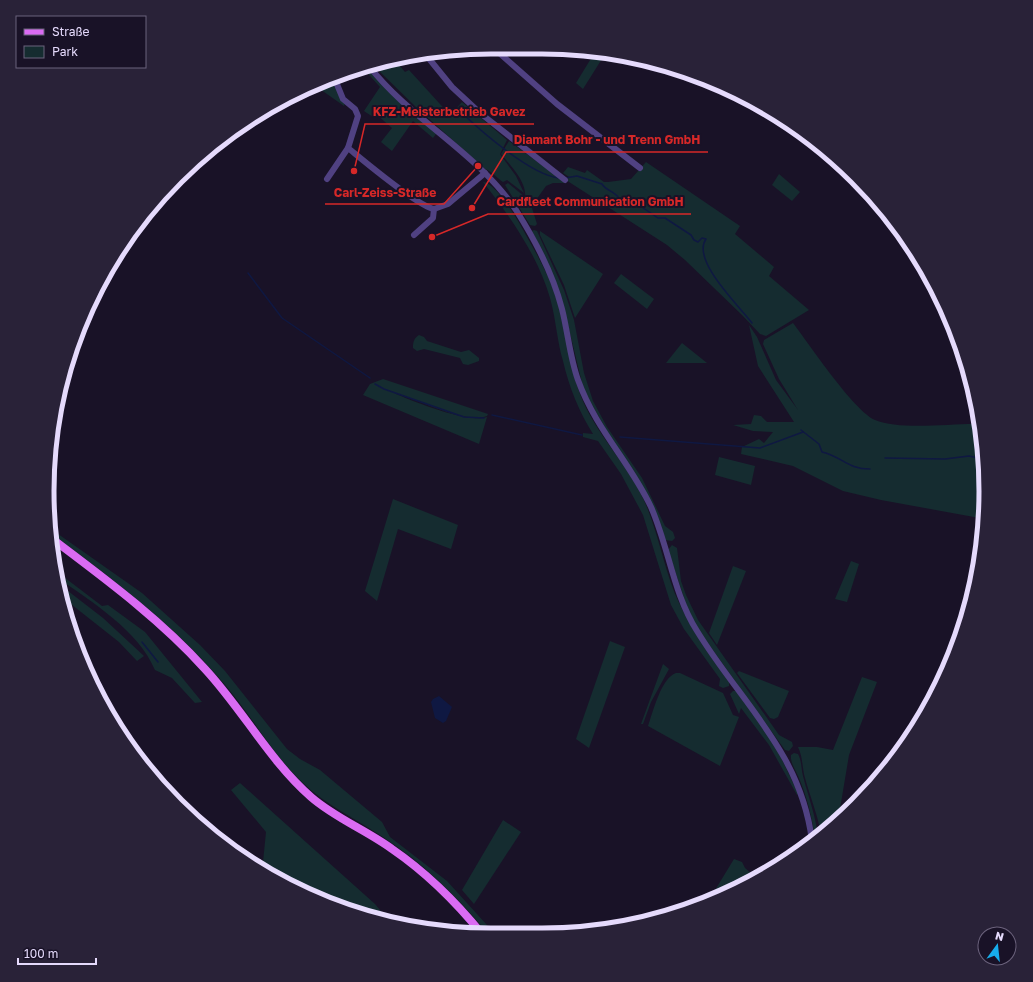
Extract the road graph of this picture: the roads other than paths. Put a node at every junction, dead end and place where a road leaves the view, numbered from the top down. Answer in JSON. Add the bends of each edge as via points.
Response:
{"nodes":[{"id":1,"x":501,"y":54,"type":"edge"},
{"id":2,"x":429,"y":59,"type":"edge"},
{"id":3,"x":373,"y":70,"type":"edge"},
{"id":4,"x":336,"y":82,"type":"edge"},
{"id":5,"x":348,"y":148,"type":"junction"},
{"id":6,"x":640,"y":168,"type":"dead end"},
{"id":7,"x":485,"y":173,"type":"junction"},
{"id":8,"x":327,"y":178,"type":"dead end"},
{"id":9,"x":563,"y":178,"type":"dead end"},
{"id":10,"x":434,"y":210,"type":"junction"},
{"id":11,"x":414,"y":235,"type":"dead end"},
{"id":12,"x":57,"y":543,"type":"edge"},
{"id":13,"x":811,"y":836,"type":"edge"},
{"id":14,"x":477,"y":928,"type":"edge"}],
"edges":[{"from":1,"to":6,"type":"street","via":[[557,104]]},
{"from":2,"to":9,"type":"street","via":[[452,87],[480,113]]},
{"from":3,"to":7,"type":"street","via":[[412,109],[454,143]]},
{"from":4,"to":5,"type":"street","via":[[343,99],[355,109],[358,116]]},
{"from":5,"to":8,"type":"street"},
{"from":5,"to":10,"type":"street","via":[[412,197]]},
{"from":7,"to":10,"type":"street","via":[[448,204]]},
{"from":7,"to":13,"type":"street","via":[[515,209],[541,254],[556,292],[582,391],[599,426],[638,483],[651,508],[673,578],[696,631],[784,755],[805,805]]},
{"from":10,"to":11,"type":"street","via":[[433,218]]},
{"from":12,"to":14,"type":"main road","via":[[111,584],[205,668],[281,768],[312,798],[392,848],[435,883]]}]}
